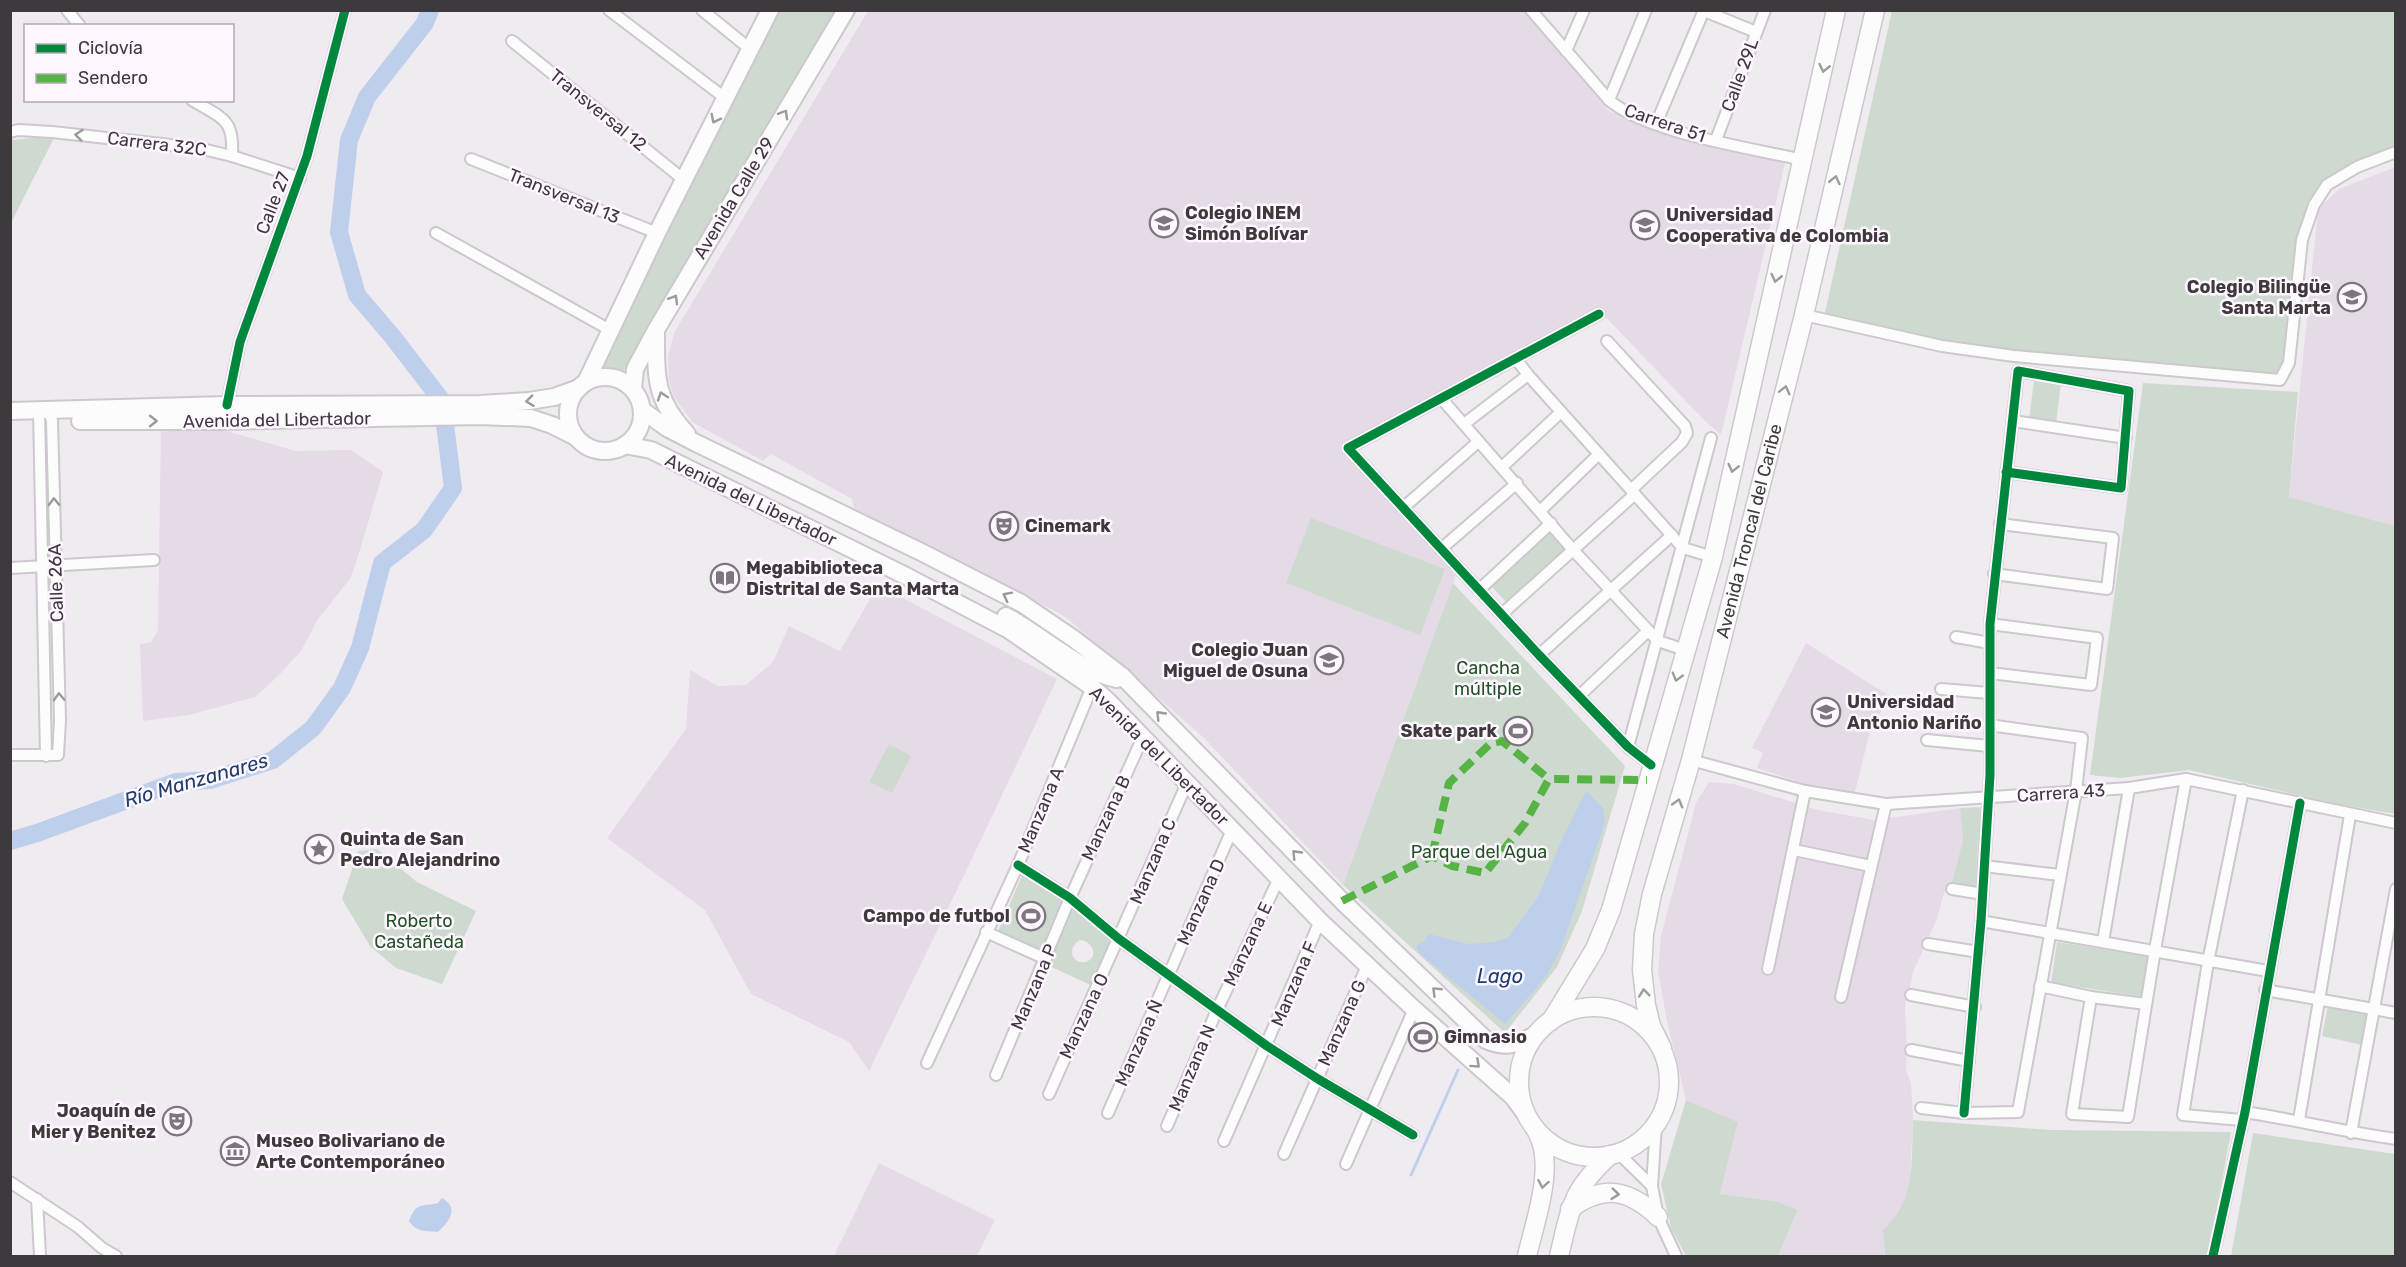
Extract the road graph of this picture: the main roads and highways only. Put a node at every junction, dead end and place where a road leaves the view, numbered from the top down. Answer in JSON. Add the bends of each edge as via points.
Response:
{"nodes":[{"id":1,"x":770,"y":10,"type":"edge"},
{"id":2,"x":846,"y":10,"type":"edge"},
{"id":3,"x":1836,"y":10,"type":"edge"},
{"id":4,"x":1875,"y":10,"type":"edge"},
{"id":5,"x":656,"y":330,"type":"junction"},
{"id":6,"x":583,"y":385,"type":"junction"},
{"id":7,"x":633,"y":390,"type":"junction"},
{"id":8,"x":480,"y":410,"type":"junction"},
{"id":9,"x":642,"y":410,"type":"junction"},
{"id":10,"x":10,"y":411,"type":"edge"},
{"id":11,"x":363,"y":412,"type":"junction"},
{"id":12,"x":45,"y":416,"type":"junction"},
{"id":13,"x":10,"y":423,"type":"edge"},
{"id":14,"x":576,"y":437,"type":"junction"},
{"id":15,"x":696,"y":443,"type":"junction"},
{"id":16,"x":625,"y":445,"type":"junction"},
{"id":17,"x":964,"y":606,"type":"junction"},
{"id":18,"x":1122,"y":676,"type":"junction"},
{"id":19,"x":1551,"y":1021,"type":"junction"},
{"id":20,"x":1534,"y":1036,"type":"junction"},
{"id":21,"x":1662,"y":1048,"type":"junction"},
{"id":22,"x":1531,"y":1122,"type":"junction"},
{"id":23,"x":1614,"y":1154,"type":"junction"},
{"id":24,"x":1570,"y":1209,"type":"junction"},
{"id":25,"x":1658,"y":1217,"type":"road end"},
{"id":26,"x":1527,"y":1257,"type":"edge"},
{"id":27,"x":1559,"y":1257,"type":"edge"}],
"edges":[{"from":1,"to":6,"type":"main road","one_way":true},
{"from":5,"to":2,"type":"main road","name":"Avenida Calle 29","one_way":true},
{"from":3,"to":19,"type":"highway","name":"Avenida Troncal del Caribe","one_way":true,"via":[[1713,557],[1611,910],[1595,949]]},
{"from":21,"to":4,"type":"highway","name":"Avenida Troncal del Caribe","one_way":true,"via":[[1651,1026],[1642,970],[1652,894],[1804,315]]},
{"from":5,"to":7,"type":"main road","name":"Avenida Calle 29","via":[[635,369]]},
{"from":15,"to":5,"type":"main road","one_way":true,"via":[[662,402],[657,380]]},
{"from":6,"to":7,"type":"main road","via":[[611,377]]},
{"from":6,"to":8,"type":"main road","name":"Avenida del Libertador","one_way":true,"via":[[554,397]]},
{"from":6,"to":14,"type":"main road","via":[[569,406],[568,417]]},
{"from":7,"to":9,"type":"main road"},
{"from":8,"to":11,"type":"main road","name":"Avenida del Libertador"},
{"from":8,"to":14,"type":"main road","name":"Avenida del Libertador","via":[[531,418]]},
{"from":9,"to":15,"type":"main road","name":"Avenida del Libertador"},
{"from":9,"to":16,"type":"main road","via":[[638,430]]},
{"from":10,"to":12,"type":"main road","name":"Avenida del Libertador"},
{"from":12,"to":11,"type":"main road","name":"Avenida del Libertador","one_way":true},
{"from":11,"to":12,"type":"main road","name":"Avenida del Libertador","via":[[228,405]]},
{"from":12,"to":13,"type":"main road","name":"Avenida del Libertador"},
{"from":14,"to":16,"type":"main road","via":[[602,451]]},
{"from":18,"to":15,"type":"main road","name":"Avenida del Libertador","one_way":true,"via":[[1021,603]]},
{"from":16,"to":17,"type":"main road","name":"Avenida del Libertador","via":[[651,450]]},
{"from":17,"to":18,"type":"main road","via":[[993,610],[1028,628],[1097,674],[1117,679]]},
{"from":17,"to":22,"type":"main road","name":"Avenida del Libertador","one_way":true,"via":[[1010,630],[1092,687],[1320,921],[1512,1097]]},
{"from":20,"to":18,"type":"main road","name":"Avenida del Libertador","one_way":true,"via":[[1515,1045],[1500,1046],[1486,1040],[1342,901]]},
{"from":19,"to":20,"type":"highway"},
{"from":19,"to":21,"type":"highway","via":[[1580,1008],[1613,1008],[1642,1023]]},
{"from":20,"to":22,"type":"highway","via":[[1520,1075],[1520,1089]]},
{"from":21,"to":23,"type":"highway","via":[[1669,1077],[1664,1110],[1639,1142]]},
{"from":22,"to":23,"type":"highway","via":[[1568,1152],[1589,1157]]},
{"from":22,"to":26,"type":"highway","one_way":true,"via":[[1542,1141],[1545,1177]]},
{"from":23,"to":24,"type":"highway","via":[[1584,1181]]},
{"from":24,"to":25,"type":"highway","one_way":true,"via":[[1600,1193],[1616,1193],[1633,1197]]},
{"from":24,"to":27,"type":"highway"}]}
